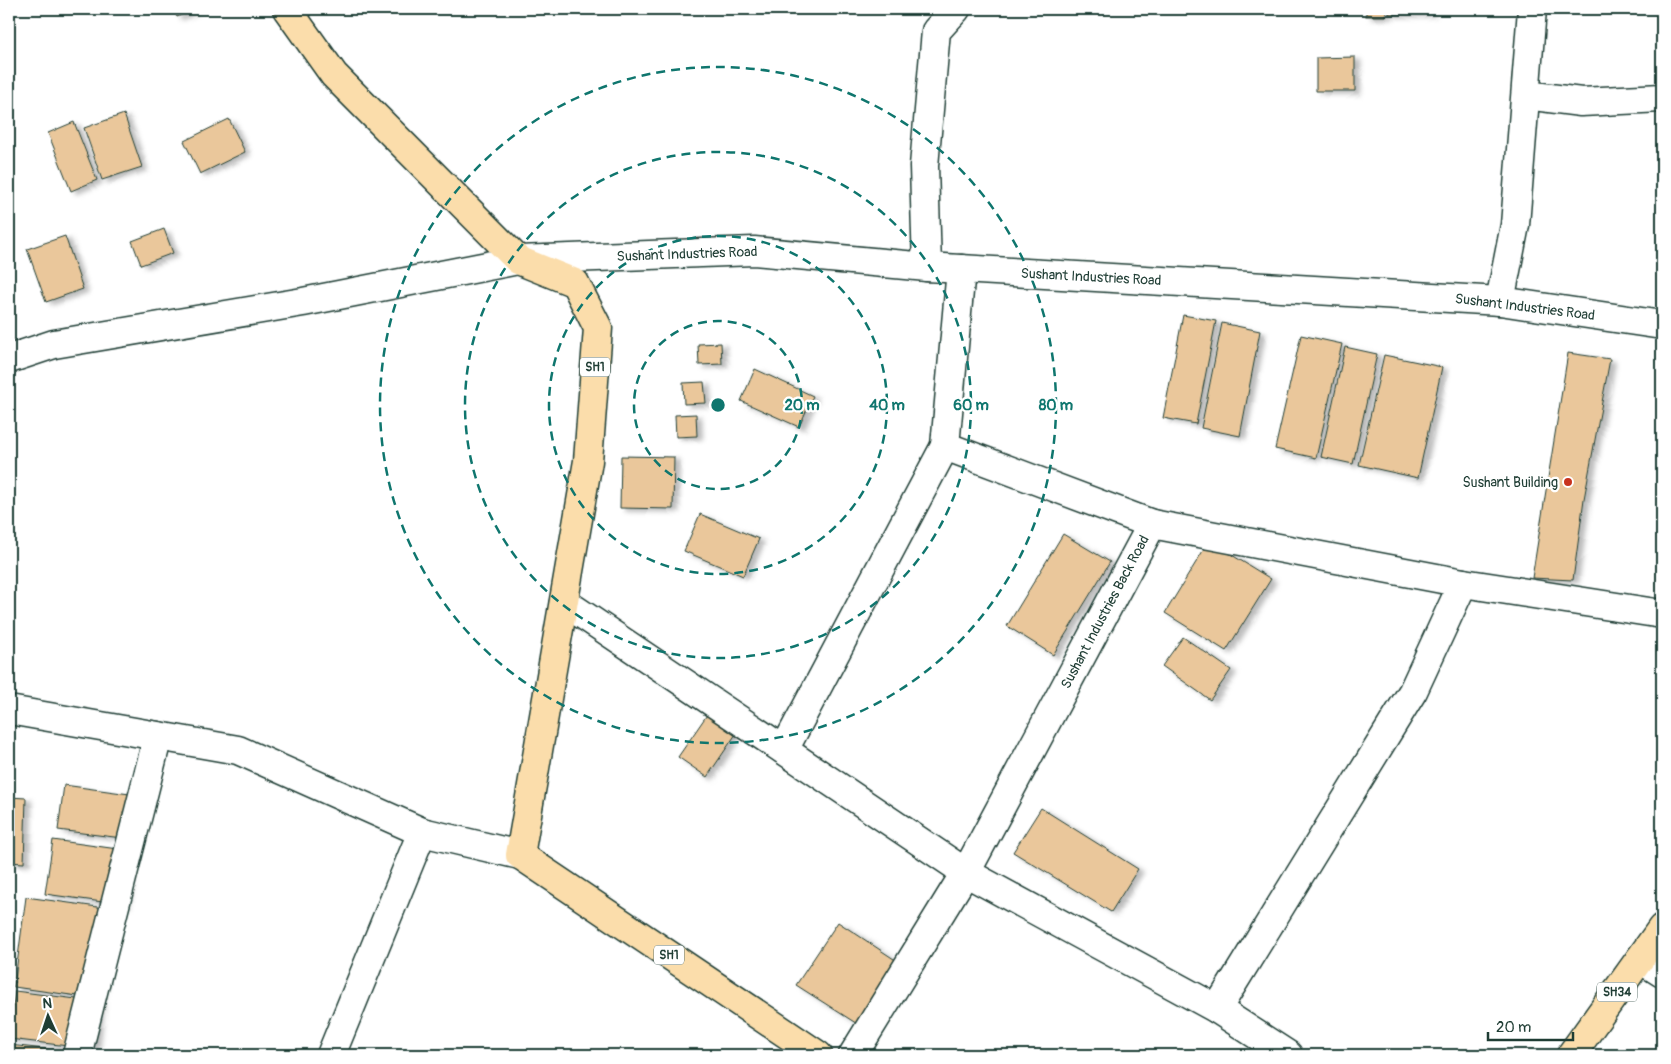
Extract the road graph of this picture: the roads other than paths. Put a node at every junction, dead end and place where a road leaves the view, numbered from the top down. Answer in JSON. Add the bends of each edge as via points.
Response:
{"nodes":[{"id":1,"x":287,"y":9,"type":"edge"},
{"id":2,"x":956,"y":9,"type":"edge"},
{"id":3,"x":1532,"y":9,"type":"edge"},
{"id":4,"x":1526,"y":95,"type":"junction"},
{"id":5,"x":1662,"y":98,"type":"edge"},
{"id":6,"x":518,"y":260,"type":"junction"},
{"id":7,"x":927,"y":267,"type":"junction"},
{"id":8,"x":961,"y":269,"type":"junction"},
{"id":9,"x":1500,"y":301,"type":"junction"},
{"id":10,"x":1662,"y":325,"type":"edge"},
{"id":11,"x":9,"y":359,"type":"edge"},
{"id":12,"x":945,"y":446,"type":"junction"},
{"id":13,"x":1152,"y":524,"type":"junction"},
{"id":14,"x":1463,"y":583,"type":"junction"},
{"id":15,"x":564,"y":602,"type":"junction"},
{"id":16,"x":1662,"y":614,"type":"edge"},
{"id":17,"x":9,"y":710,"type":"edge"},
{"id":18,"x":158,"y":736,"type":"junction"},
{"id":19,"x":784,"y":750,"type":"junction"},
{"id":20,"x":422,"y":832,"type":"junction"},
{"id":21,"x":520,"y":855,"type":"junction"},
{"id":22,"x":965,"y":872,"type":"junction"},
{"id":23,"x":1662,"y":928,"type":"edge"},
{"id":24,"x":1651,"y":966,"type":"edge"},
{"id":25,"x":1217,"y":1009,"type":"junction"},
{"id":26,"x":77,"y":1055,"type":"edge"},
{"id":27,"x":331,"y":1055,"type":"edge"},
{"id":28,"x":818,"y":1055,"type":"edge"},
{"id":29,"x":853,"y":1055,"type":"edge"},
{"id":30,"x":1288,"y":1055,"type":"edge"},
{"id":31,"x":1571,"y":1055,"type":"edge"}],
"edges":[{"from":1,"to":6,"type":"main road","number":"SH1","via":[[334,75]]},
{"from":2,"to":7,"type":"street","via":[[936,31],[924,166]]},
{"from":3,"to":4,"type":"street"},
{"from":4,"to":5,"type":"street","via":[[1581,102]]},
{"from":4,"to":9,"type":"street","via":[[1515,225]]},
{"from":6,"to":7,"type":"street","name":"Sushant Industries Road","via":[[754,251]]},
{"from":6,"to":11,"type":"street","name":"Sushant Industries Road","via":[[303,302],[54,344]]},
{"from":6,"to":15,"type":"main road","number":"SH1","via":[[576,283],[598,328],[588,461]]},
{"from":7,"to":8,"type":"street","name":"Sushant Industries Road"},
{"from":8,"to":9,"type":"street","name":"Sushant Industries Road"},
{"from":8,"to":12,"type":"street"},
{"from":9,"to":10,"type":"street","name":"Sushant Industries Road"},
{"from":12,"to":13,"type":"street"},
{"from":12,"to":19,"type":"street"},
{"from":13,"to":14,"type":"street","name":"Sushant Industries Back Road"},
{"from":13,"to":22,"type":"street","name":"Sushant Industries Back Road"},
{"from":14,"to":16,"type":"street","name":"Sushant Industries Back Road"},
{"from":14,"to":25,"type":"street","via":[[1413,691]]},
{"from":15,"to":19,"type":"street"},
{"from":15,"to":21,"type":"main road","number":"SH1"},
{"from":17,"to":18,"type":"street"},
{"from":18,"to":20,"type":"street","via":[[238,750]]},
{"from":18,"to":26,"type":"street"},
{"from":19,"to":22,"type":"street"},
{"from":20,"to":21,"type":"street"},
{"from":20,"to":27,"type":"street"},
{"from":21,"to":28,"type":"main road","number":"SH1"},
{"from":22,"to":25,"type":"street"},
{"from":22,"to":29,"type":"street","name":"Sushant Industries Back Road"},
{"from":23,"to":24,"type":"main road","number":"SH34"},
{"from":24,"to":31,"type":"main road","number":"SH34"},
{"from":25,"to":30,"type":"street"}]}
